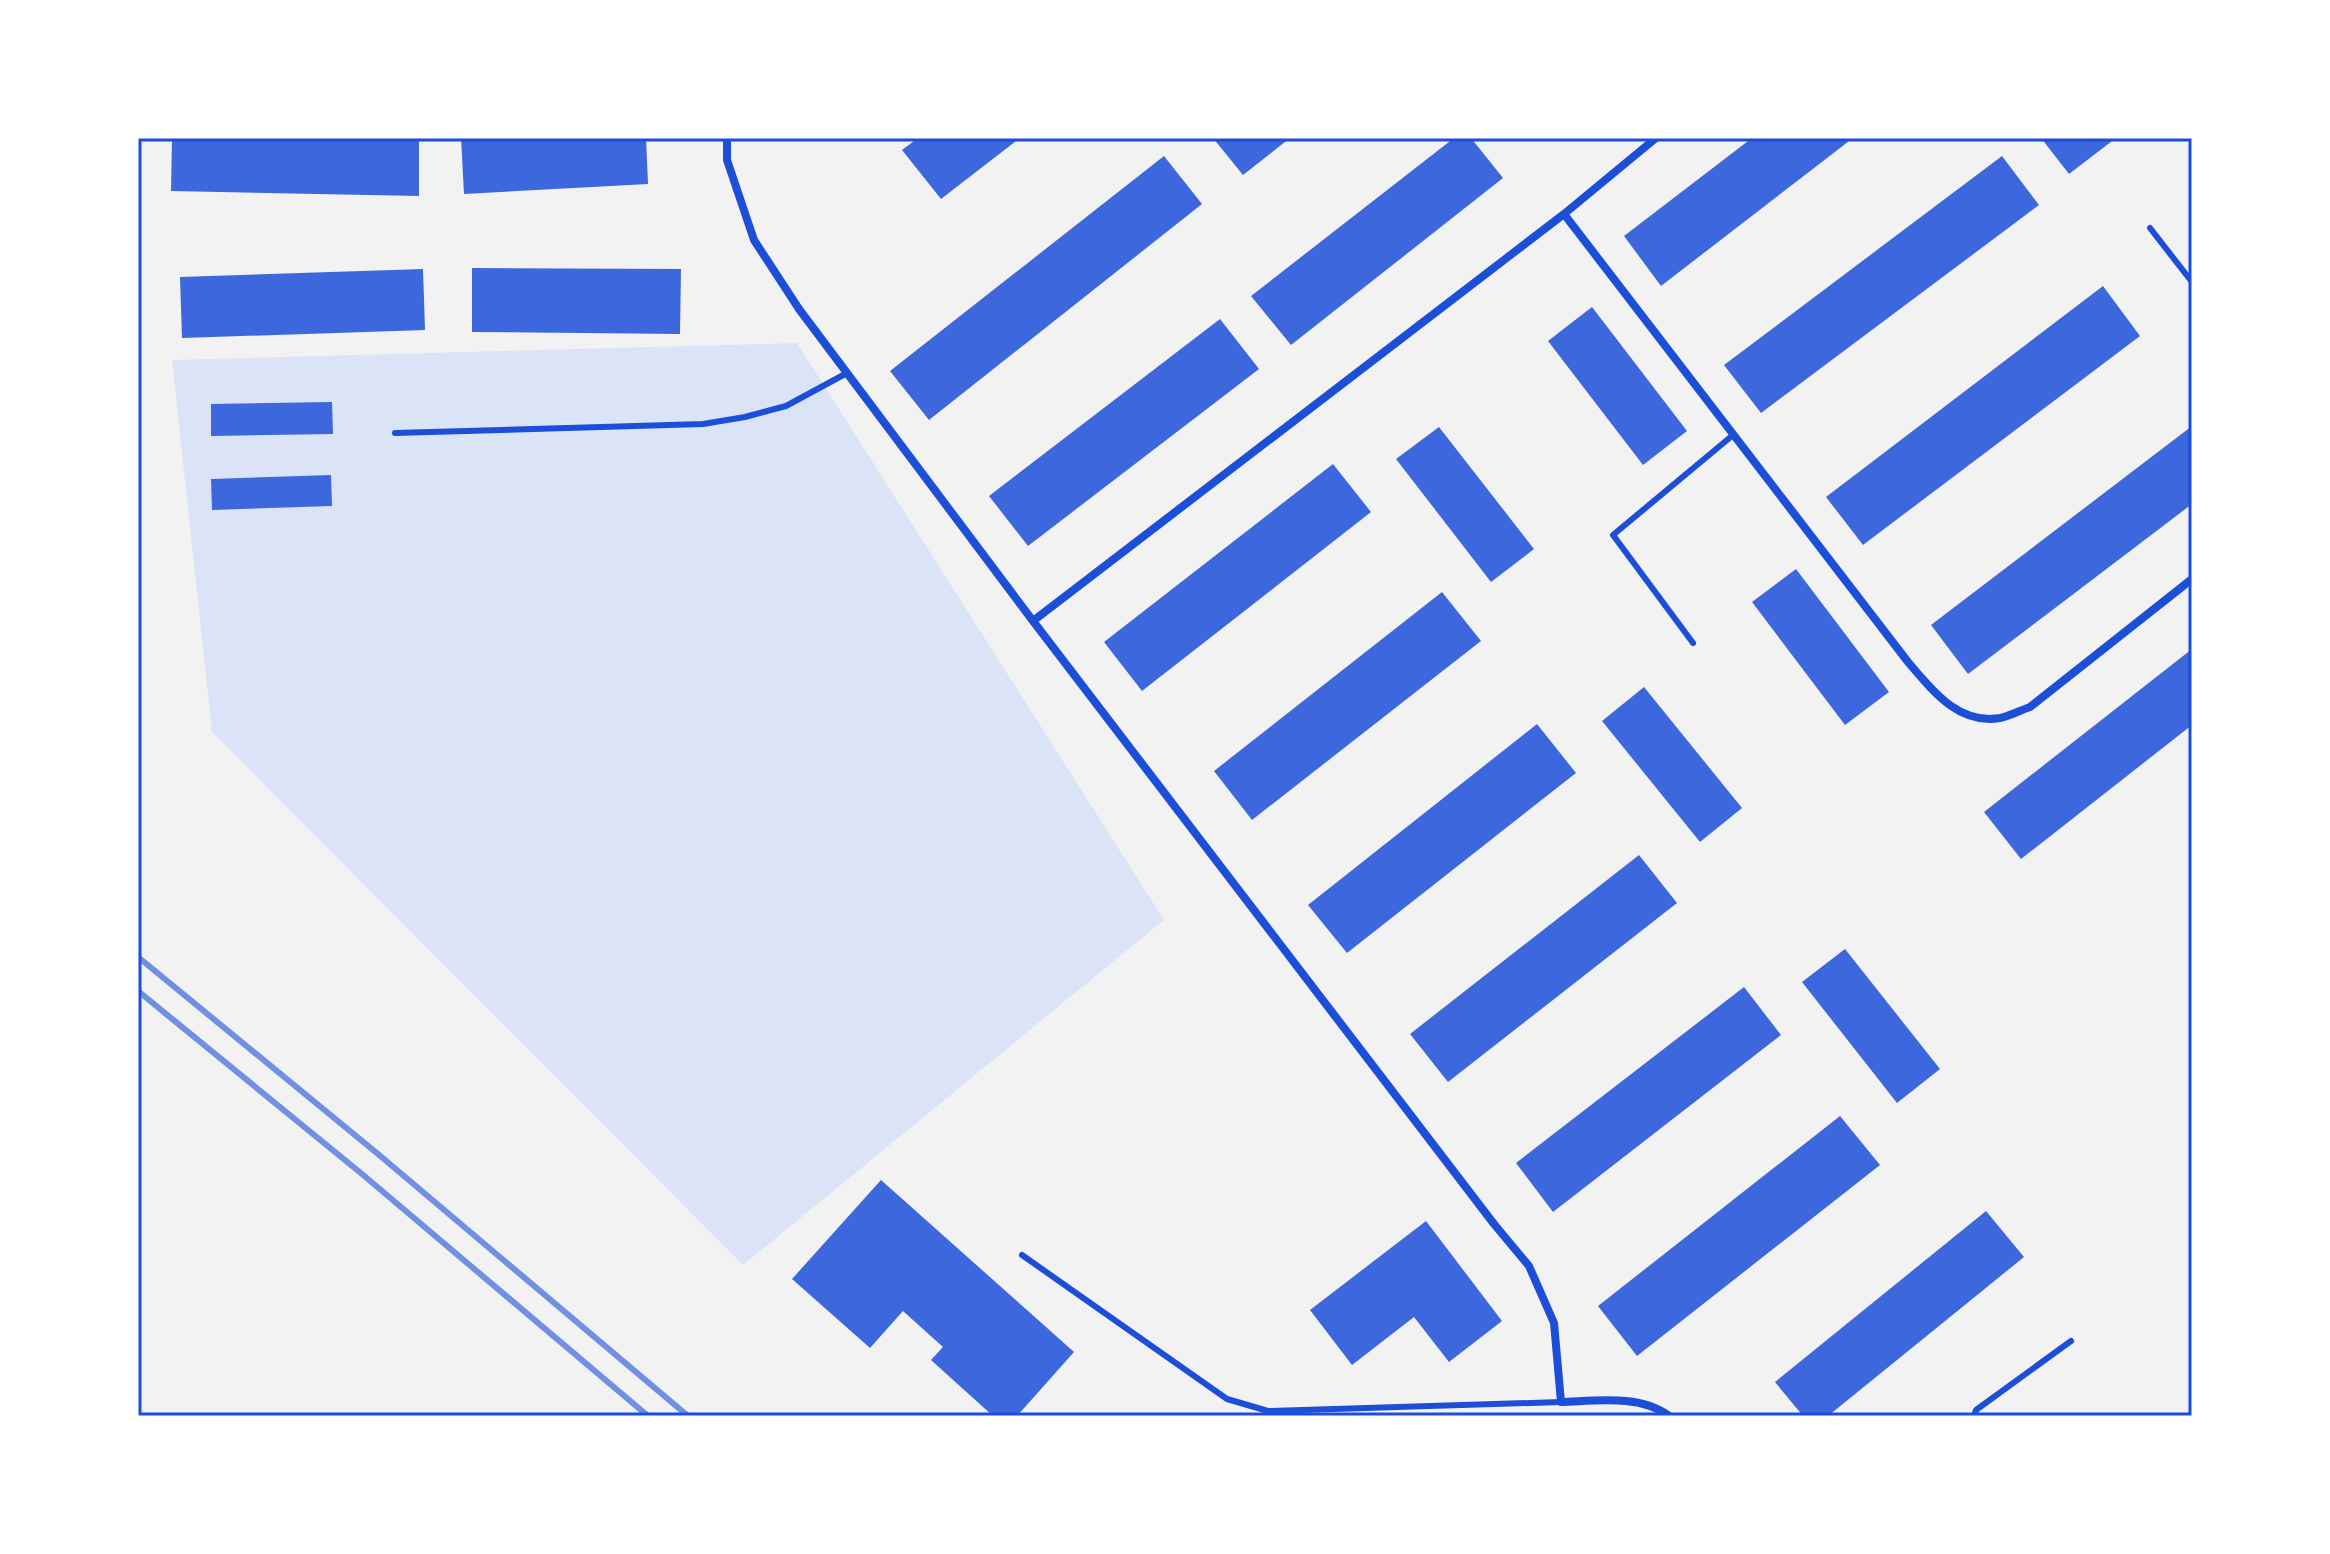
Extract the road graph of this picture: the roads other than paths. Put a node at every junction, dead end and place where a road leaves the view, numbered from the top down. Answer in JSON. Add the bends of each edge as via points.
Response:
{"nodes":[{"id":1,"x":727,"y":138,"type":"edge"},
{"id":2,"x":1656,"y":138,"type":"edge"},
{"id":3,"x":1564,"y":214,"type":"junction"},
{"id":4,"x":2150,"y":228,"type":"dead end"},
{"id":5,"x":2192,"y":282,"type":"edge"},
{"id":6,"x":847,"y":373,"type":"junction"},
{"id":7,"x":395,"y":433,"type":"dead end"},
{"id":8,"x":1733,"y":435,"type":"junction"},
{"id":9,"x":2192,"y":579,"type":"edge"},
{"id":10,"x":1033,"y":621,"type":"junction"},
{"id":11,"x":1693,"y":643,"type":"dead end"},
{"id":12,"x":1022,"y":1255,"type":"dead end"},
{"id":13,"x":2071,"y":1341,"type":"dead end"},
{"id":14,"x":1561,"y":1402,"type":"junction"},
{"id":15,"x":1669,"y":1416,"type":"edge"},
{"id":16,"x":1974,"y":1416,"type":"edge"}],
"edges":[{"from":1,"to":6,"type":"street","via":[[727,160],[754,240]]},
{"from":2,"to":3,"type":"street"},
{"from":3,"to":8,"type":"street"},
{"from":3,"to":10,"type":"street"},
{"from":4,"to":5,"type":"lane"},
{"from":6,"to":7,"type":"lane","via":[[786,406],[703,424]]},
{"from":6,"to":10,"type":"street"},
{"from":8,"to":9,"type":"street","via":[[1908,662],[1951,708],[1972,717],[2000,718],[2030,707]]},
{"from":8,"to":11,"type":"lane","via":[[1613,535]]},
{"from":10,"to":14,"type":"street","via":[[1529,1266],[1554,1323]]},
{"from":12,"to":14,"type":"lane","via":[[1227,1399],[1268,1411]]},
{"from":13,"to":16,"type":"lane"},
{"from":14,"to":15,"type":"street","via":[[1615,1400],[1657,1407]]}]}
